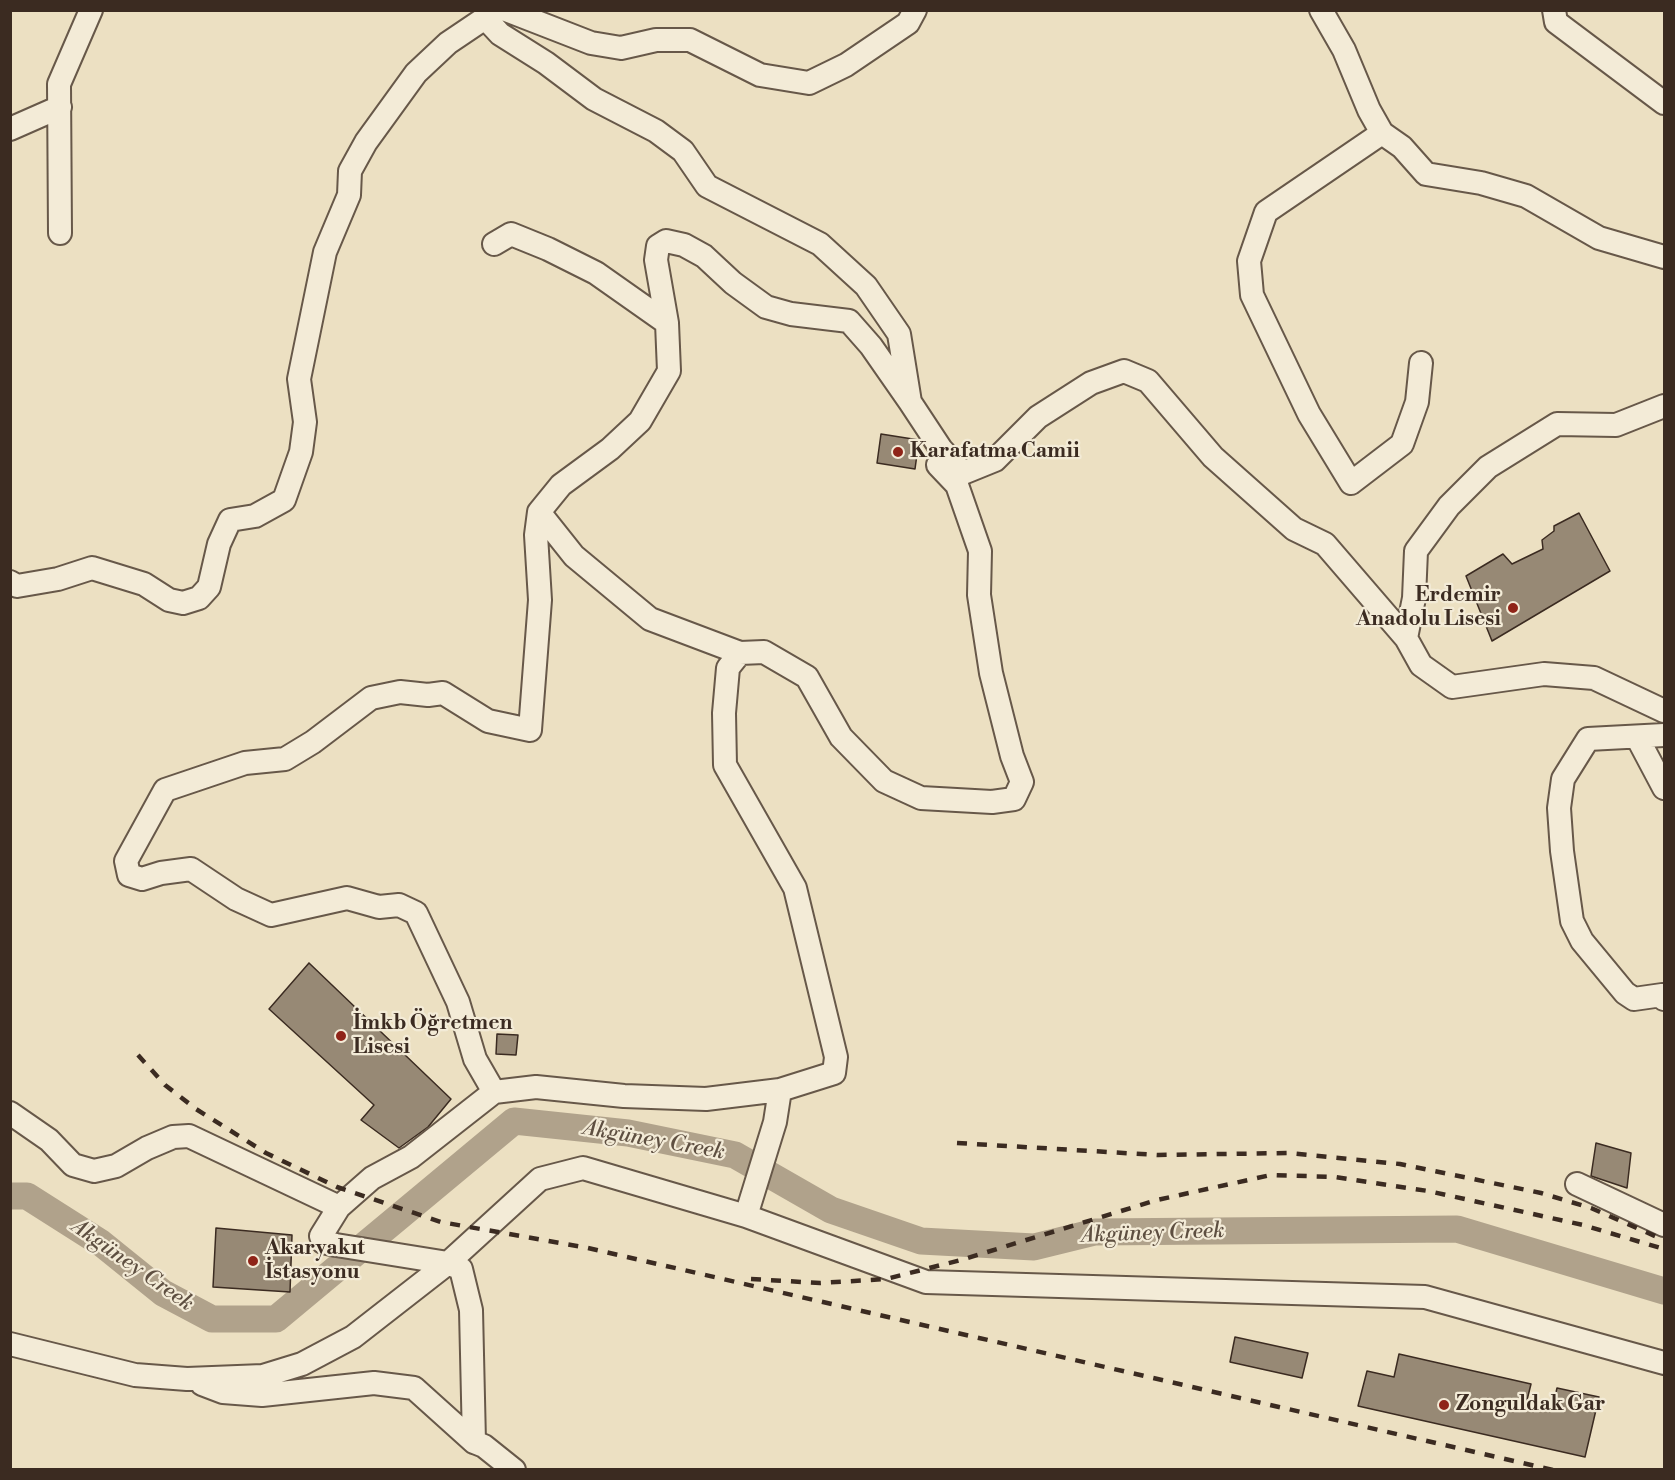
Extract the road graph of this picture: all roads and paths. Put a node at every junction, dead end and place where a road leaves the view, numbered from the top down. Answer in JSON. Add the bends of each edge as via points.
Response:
{"nodes":[{"id":1,"x":91,"y":10,"type":"edge"},
{"id":2,"x":915,"y":10,"type":"edge"},
{"id":3,"x":1321,"y":10,"type":"edge"},
{"id":4,"x":1554,"y":10,"type":"edge"},
{"id":5,"x":496,"y":13,"type":"edge"},
{"id":6,"x":533,"y":15,"type":"edge"},
{"id":7,"x":1665,"y":103,"type":"edge"},
{"id":8,"x":60,"y":107,"type":"junction"},
{"id":9,"x":10,"y":129,"type":"edge"},
{"id":10,"x":1383,"y":133,"type":"junction"},
{"id":11,"x":60,"y":233,"type":"dead end"},
{"id":12,"x":494,"y":244,"type":"dead end"},
{"id":13,"x":1665,"y":257,"type":"edge"},
{"id":14,"x":667,"y":323,"type":"junction"},
{"id":15,"x":1421,"y":363,"type":"dead end"},
{"id":16,"x":910,"y":402,"type":"junction"},
{"id":17,"x":1665,"y":406,"type":"edge"},
{"id":18,"x":941,"y":449,"type":"junction"},
{"id":19,"x":539,"y":512,"type":"junction"},
{"id":20,"x":13,"y":584,"type":"edge"},
{"id":21,"x":1406,"y":638,"type":"junction"},
{"id":22,"x":740,"y":653,"type":"junction"},
{"id":23,"x":1665,"y":711,"type":"edge"},
{"id":24,"x":1665,"y":735,"type":"edge"},
{"id":25,"x":1637,"y":737,"type":"junction"},
{"id":26,"x":1665,"y":788,"type":"edge"},
{"id":27,"x":1665,"y":999,"type":"edge"},
{"id":28,"x":780,"y":1090,"type":"junction"},
{"id":29,"x":494,"y":1092,"type":"junction"},
{"id":30,"x":10,"y":1113,"type":"edge"},
{"id":31,"x":1577,"y":1184,"type":"dead end"},
{"id":32,"x":339,"y":1207,"type":"junction"},
{"id":33,"x":746,"y":1216,"type":"junction"},
{"id":34,"x":1665,"y":1225,"type":"edge"},
{"id":35,"x":448,"y":1263,"type":"junction"},
{"id":36,"x":10,"y":1344,"type":"edge"},
{"id":37,"x":1665,"y":1363,"type":"edge"},
{"id":38,"x":187,"y":1379,"type":"junction"},
{"id":39,"x":474,"y":1442,"type":"junction"},
{"id":40,"x":508,"y":1467,"type":"edge"}],
"edges":[{"from":1,"to":8,"type":"street","via":[[59,84]]},
{"from":2,"to":6,"type":"street","via":[[908,23],[846,65],[809,83],[760,75],[690,40],[656,40],[621,48],[591,43]]},
{"from":3,"to":10,"type":"street"},
{"from":4,"to":7,"type":"street","via":[[1556,22]]},
{"from":5,"to":6,"type":"street"},
{"from":5,"to":16,"type":"street","via":[[500,34],[594,99],[656,131],[683,151],[707,186],[820,244],[866,286],[899,334]]},
{"from":5,"to":20,"type":"street","via":[[448,43],[416,73],[350,171],[349,195],[325,252],[299,379],[305,422],[301,452],[284,500],[255,516],[230,520],[219,544],[209,587],[199,598],[183,603],[169,600],[144,584],[92,568],[58,579]]},
{"from":8,"to":9,"type":"street"},
{"from":8,"to":11,"type":"street"},
{"from":10,"to":13,"type":"street","via":[[1426,174],[1481,183],[1526,196],[1599,238]]},
{"from":10,"to":15,"type":"street","via":[[1266,212],[1249,261],[1252,295],[1309,414],[1351,483],[1402,444],[1418,402]]},
{"from":12,"to":14,"type":"street","via":[[511,234],[548,249],[596,273]]},
{"from":14,"to":16,"type":"street","via":[[656,260],[658,246],[666,241],[704,256],[766,307],[849,321]]},
{"from":14,"to":19,"type":"street","via":[[669,371],[640,421],[561,485]]},
{"from":16,"to":18,"type":"street"},
{"from":17,"to":21,"type":"street","via":[[1616,425],[1557,424],[1488,467],[1449,506],[1416,551],[1414,598]]},
{"from":18,"to":21,"type":"street","via":[[963,473],[995,460],[1038,417],[1091,383],[1124,371],[1148,381],[1214,457],[1293,529],[1325,544]]},
{"from":18,"to":22,"type":"street","via":[[937,464],[957,485],[980,551],[980,595],[991,673],[1022,782],[1014,799],[992,802],[921,798],[884,781],[841,737],[807,677],[764,652]]},
{"from":19,"to":22,"type":"street","via":[[574,556],[650,619]]},
{"from":19,"to":29,"type":"street","via":[[536,535],[540,600],[530,730],[488,721],[443,693],[400,692],[371,698],[285,759],[245,763],[165,790],[126,861],[129,875],[142,879],[191,869],[236,899],[272,915],[347,898],[379,907],[399,905],[416,913],[458,1002],[475,1059]]},
{"from":21,"to":23,"type":"street","via":[[1421,665],[1452,687],[1544,674],[1594,678]]},
{"from":22,"to":28,"type":"street","via":[[728,668],[723,713],[725,765],[795,888],[837,1057],[834,1073]]},
{"from":24,"to":25,"type":"street"},
{"from":25,"to":26,"type":"street"},
{"from":25,"to":27,"type":"street","via":[[1588,739],[1563,779],[1559,808],[1562,851],[1572,921],[1582,941],[1625,993],[1634,999],[1662,995]]},
{"from":28,"to":29,"type":"street","via":[[706,1099],[536,1087]]},
{"from":28,"to":33,"type":"street","via":[[767,1152]]},
{"from":29,"to":32,"type":"street","via":[[411,1157],[372,1178]]},
{"from":30,"to":32,"type":"street","via":[[49,1140],[73,1165],[94,1172],[116,1166],[172,1137],[189,1136]]},
{"from":31,"to":34,"type":"street"},
{"from":32,"to":35,"type":"street","via":[[321,1236],[323,1242]]},
{"from":33,"to":35,"type":"street","via":[[583,1168],[540,1179]]},
{"from":33,"to":37,"type":"street","via":[[926,1282],[1425,1297]]},
{"from":35,"to":38,"type":"street","via":[[353,1337],[302,1364],[264,1376]]},
{"from":35,"to":39,"type":"street","via":[[460,1269],[471,1310]]},
{"from":36,"to":38,"type":"street","via":[[135,1375]]},
{"from":38,"to":39,"type":"street","via":[[222,1392],[262,1395],[374,1383],[414,1388]]},
{"from":39,"to":40,"type":"street"}]}
